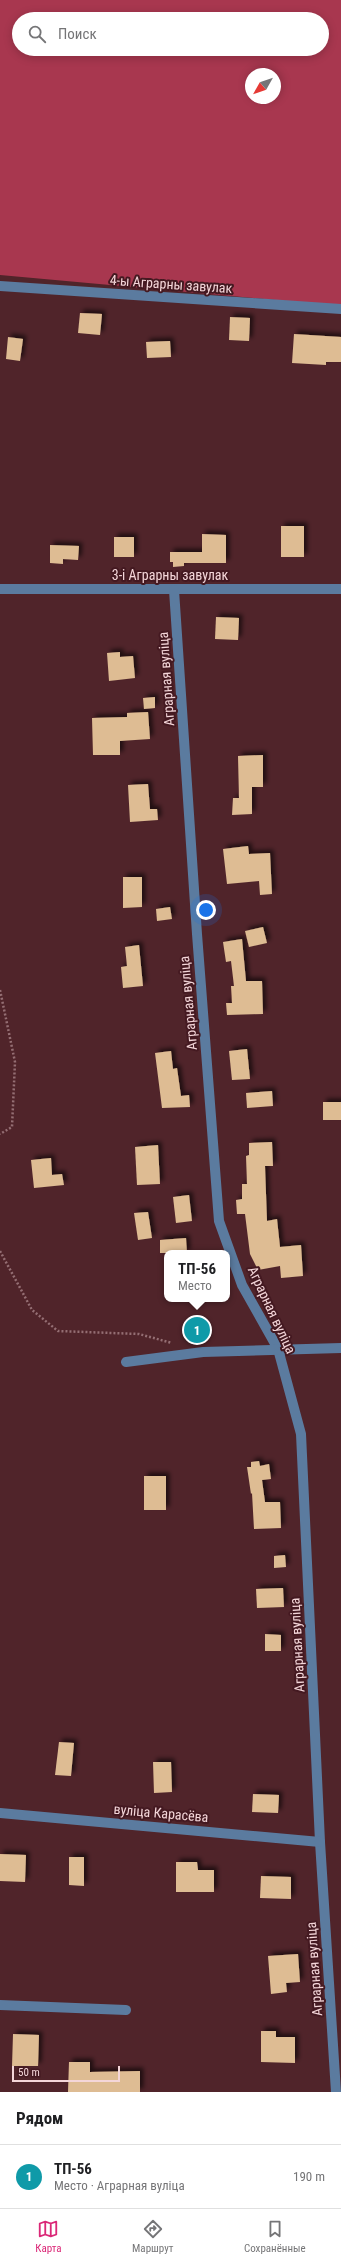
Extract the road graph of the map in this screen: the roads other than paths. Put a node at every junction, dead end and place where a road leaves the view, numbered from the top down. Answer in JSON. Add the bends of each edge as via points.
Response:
{"nodes":[{"id":1,"x":0,"y":286,"type":"edge"},
{"id":2,"x":341,"y":309,"type":"edge"},
{"id":3,"x":0,"y":589,"type":"edge"},
{"id":4,"x":341,"y":589,"type":"edge"},
{"id":5,"x":174,"y":590,"type":"junction"},
{"id":6,"x":229,"y":1250,"type":"edge"},
{"id":7,"x":230,"y":1252,"type":"edge"},
{"id":8,"x":341,"y":1348,"type":"edge"},
{"id":9,"x":278,"y":1349,"type":"junction"},
{"id":10,"x":126,"y":1362,"type":"dead end"},
{"id":11,"x":0,"y":1813,"type":"edge"},
{"id":12,"x":320,"y":1842,"type":"junction"},
{"id":13,"x":0,"y":2005,"type":"edge"},
{"id":14,"x":126,"y":2010,"type":"dead end"},
{"id":15,"x":336,"y":2092,"type":"edge"}],
"edges":[{"from":1,"to":2,"type":"street","name":"4-ы Аграрны завулак"},
{"from":3,"to":5,"type":"street","name":"3-і Аграрны завулак"},
{"from":4,"to":5,"type":"street","name":"3-і Аграрны завулак"},
{"from":5,"to":6,"type":"street","name":"Аграрная вуліца","via":[[219,1221]]},
{"from":7,"to":9,"type":"street","name":"Аграрная вуліца","via":[[242,1285]]},
{"from":8,"to":9,"type":"street"},
{"from":9,"to":10,"type":"street","via":[[203,1352]]},
{"from":9,"to":12,"type":"street","name":"Аграрная вуліца","via":[[301,1434]]},
{"from":11,"to":12,"type":"street","name":"вуліца Карасёва"},
{"from":12,"to":15,"type":"street","name":"Аграрная вуліца"},
{"from":13,"to":14,"type":"street"}]}
